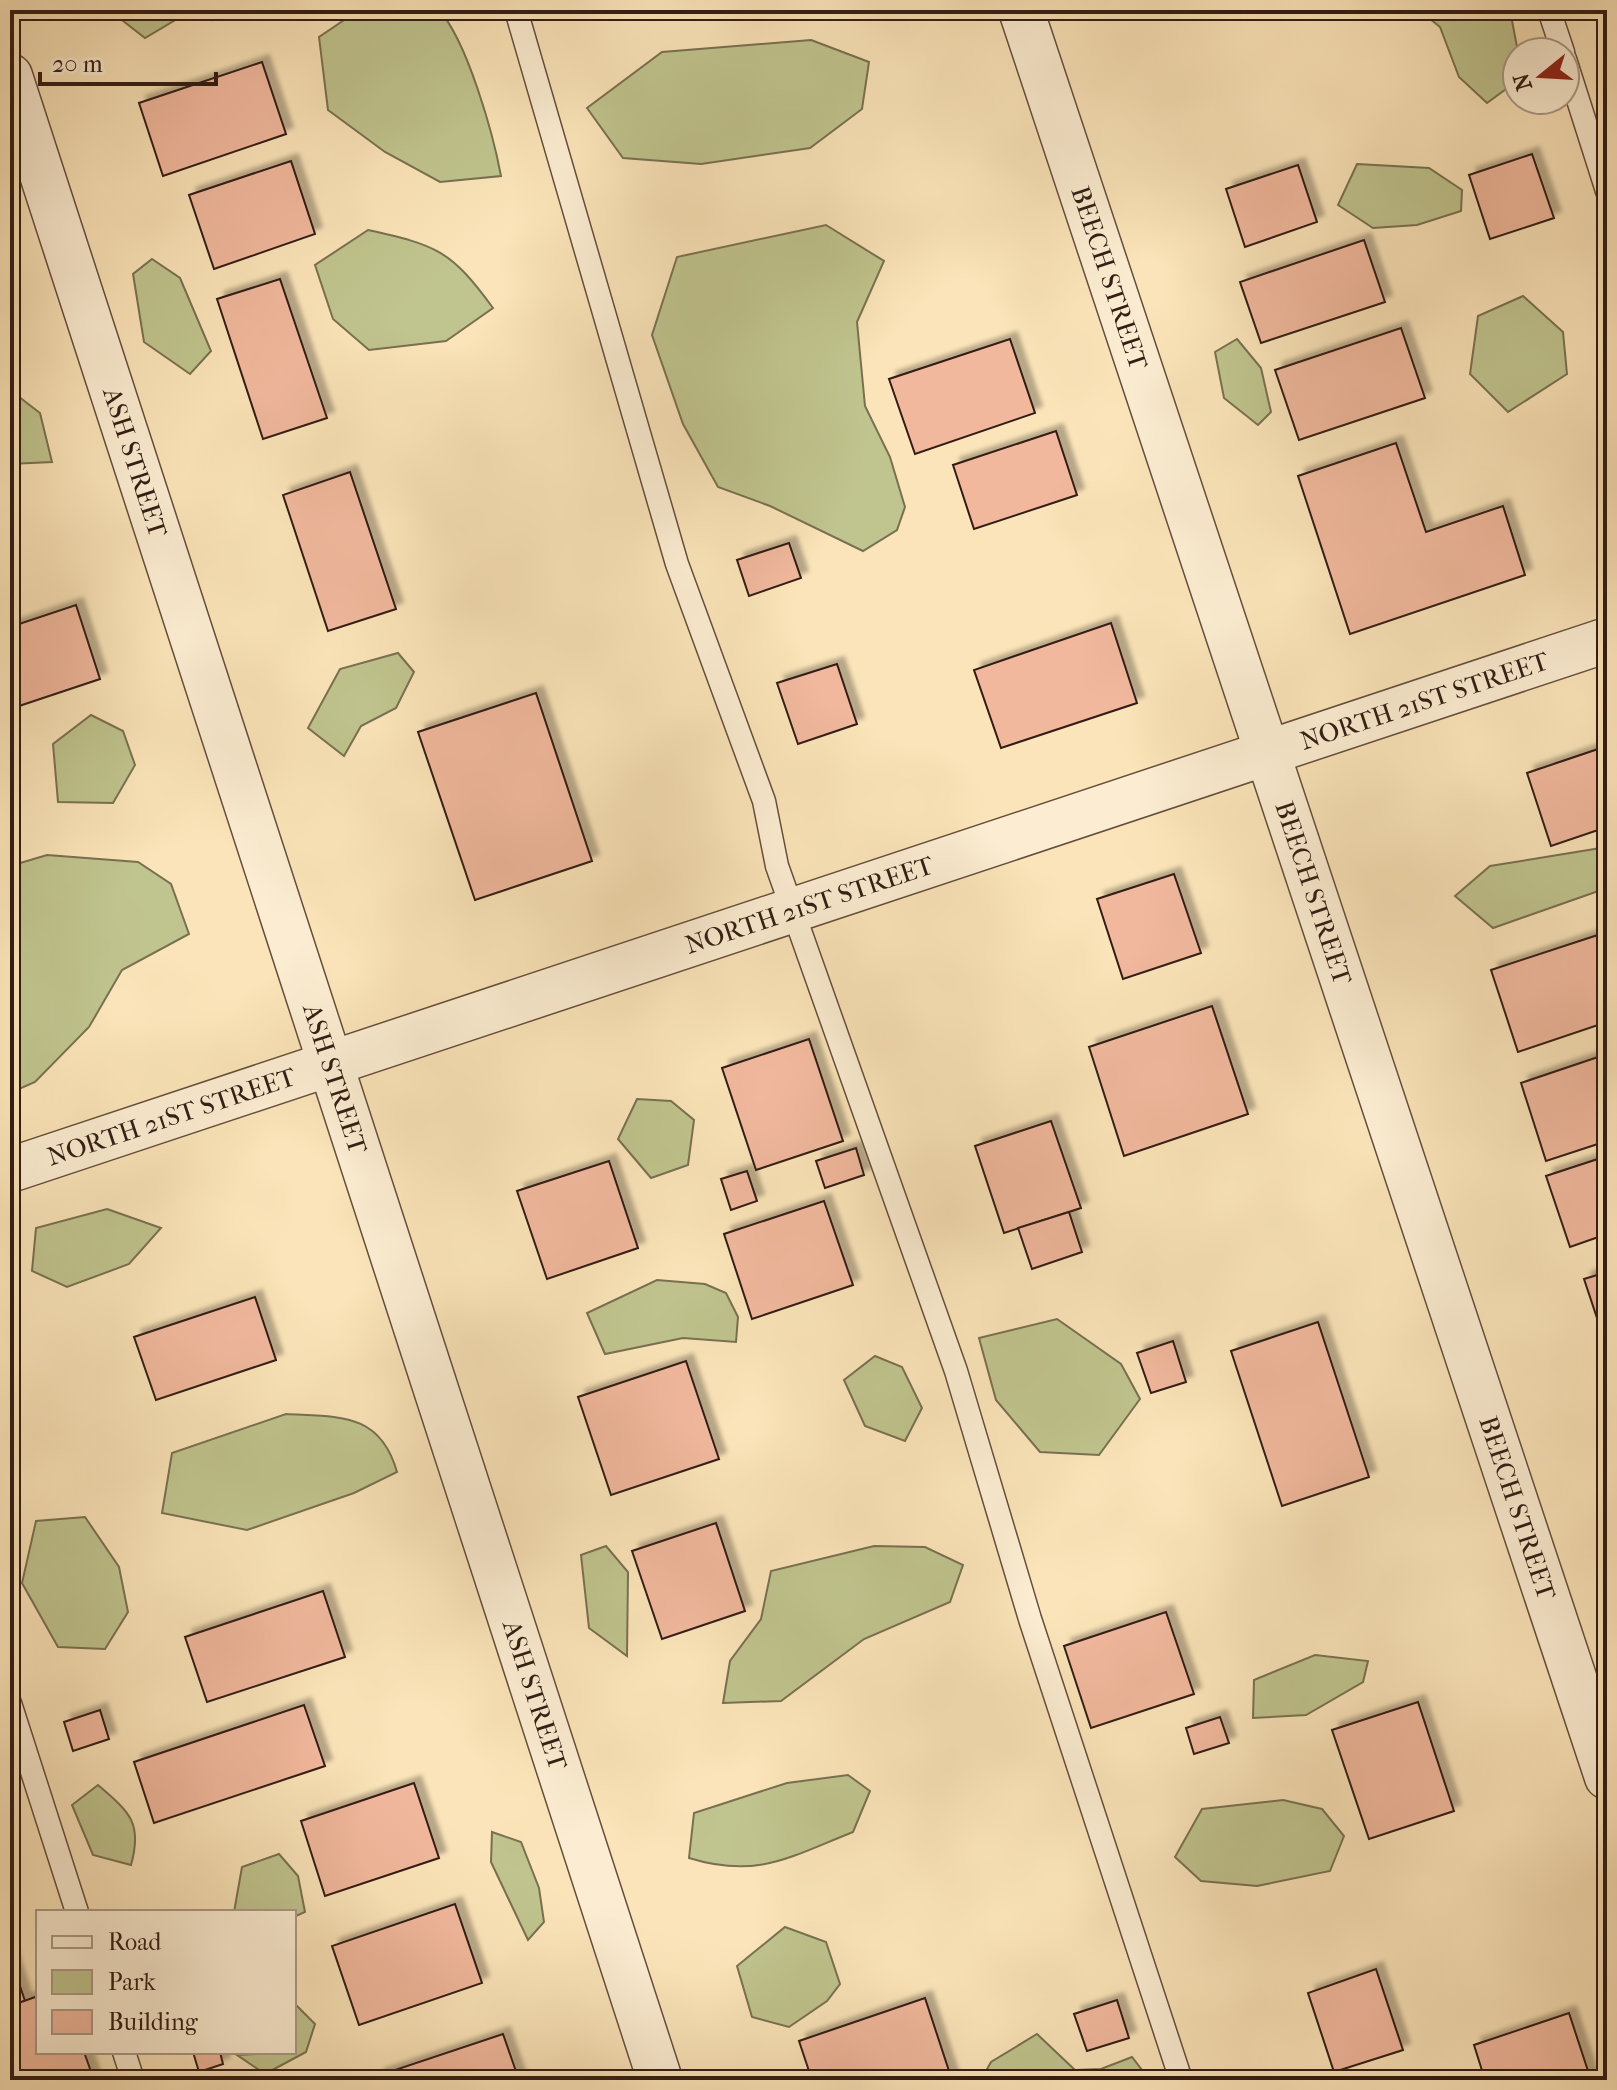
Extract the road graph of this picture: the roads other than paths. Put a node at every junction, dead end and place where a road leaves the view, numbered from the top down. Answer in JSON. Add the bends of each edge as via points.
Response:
{"nodes":[{"id":1,"x":516,"y":10,"type":"edge"},
{"id":2,"x":1021,"y":10,"type":"edge"},
{"id":3,"x":1549,"y":10,"type":"edge"},
{"id":4,"x":1558,"y":36,"type":"edge"},
{"id":5,"x":10,"y":76,"type":"edge"},
{"id":6,"x":1581,"y":109,"type":"edge"},
{"id":7,"x":1607,"y":191,"type":"edge"},
{"id":8,"x":1607,"y":640,"type":"edge"},
{"id":9,"x":1267,"y":753,"type":"junction"},
{"id":10,"x":793,"y":910,"type":"junction"},
{"id":11,"x":331,"y":1063,"type":"junction"},
{"id":12,"x":10,"y":1170,"type":"edge"},
{"id":13,"x":10,"y":1703,"type":"edge"},
{"id":14,"x":1607,"y":1777,"type":"edge"},
{"id":15,"x":76,"y":1910,"type":"edge"},
{"id":16,"x":125,"y":2054,"type":"edge"},
{"id":17,"x":133,"y":2080,"type":"edge"},
{"id":18,"x":660,"y":2080,"type":"edge"},
{"id":19,"x":1181,"y":2080,"type":"edge"}],
"edges":[{"from":1,"to":10,"type":"lane","via":[[677,564],[764,801],[777,866]]},
{"from":2,"to":9,"type":"street","name":"BEECH STREET"},
{"from":3,"to":4,"type":"lane"},
{"from":5,"to":11,"type":"street","name":"ASH STREET"},
{"from":6,"to":7,"type":"lane"},
{"from":8,"to":9,"type":"street","name":"NORTH 21ST STREET"},
{"from":9,"to":10,"type":"street","name":"NORTH 21ST STREET"},
{"from":9,"to":14,"type":"street","name":"BEECH STREET"},
{"from":10,"to":11,"type":"street","name":"NORTH 21ST STREET"},
{"from":10,"to":19,"type":"lane","via":[[956,1371],[1030,1619]]},
{"from":11,"to":12,"type":"street","name":"NORTH 21ST STREET"},
{"from":11,"to":18,"type":"street","name":"ASH STREET"},
{"from":13,"to":15,"type":"lane"},
{"from":16,"to":17,"type":"lane"}]}
